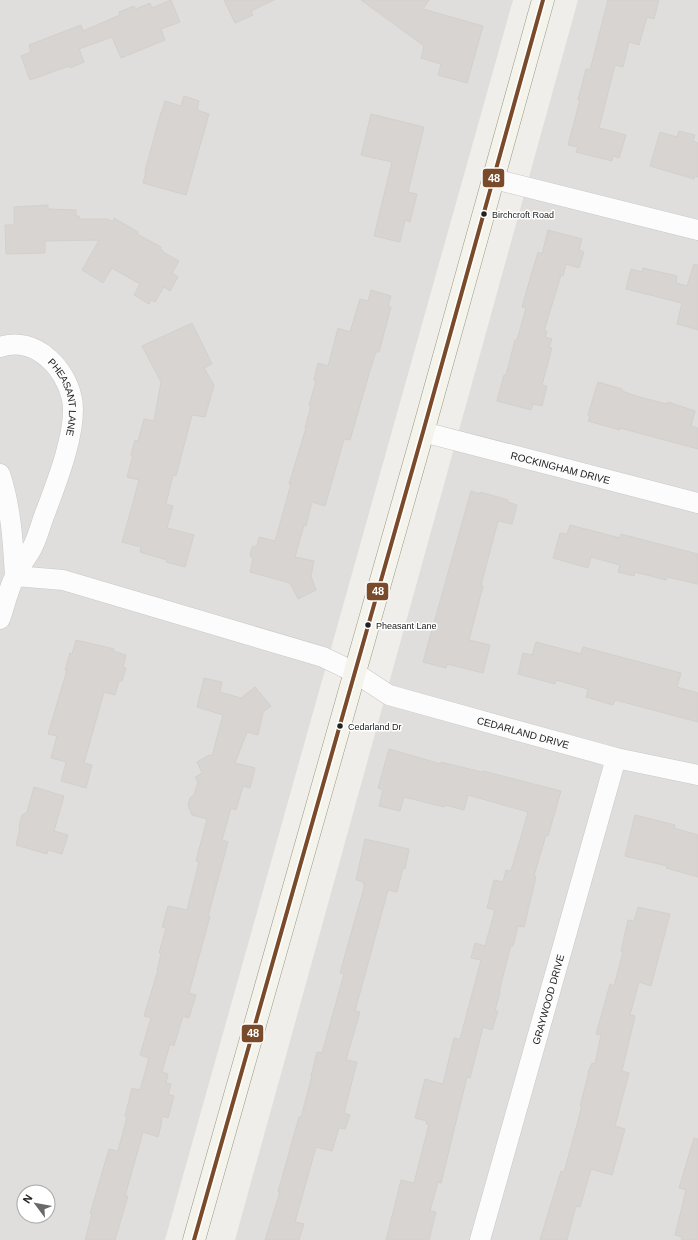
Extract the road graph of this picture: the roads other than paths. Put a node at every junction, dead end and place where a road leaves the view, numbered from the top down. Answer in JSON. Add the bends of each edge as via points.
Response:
{"nodes":[{"id":1,"x":543,"y":0,"type":"edge"},
{"id":2,"x":494,"y":179,"type":"junction"},
{"id":3,"x":698,"y":230,"type":"edge"},
{"id":4,"x":0,"y":347,"type":"edge"},
{"id":5,"x":423,"y":432,"type":"junction"},
{"id":6,"x":0,"y":474,"type":"edge"},
{"id":7,"x":698,"y":503,"type":"edge"},
{"id":8,"x":15,"y":576,"type":"junction"},
{"id":9,"x":0,"y":619,"type":"edge"},
{"id":10,"x":354,"y":672,"type":"junction"},
{"id":11,"x":616,"y":758,"type":"junction"},
{"id":12,"x":698,"y":775,"type":"edge"},
{"id":13,"x":194,"y":1240,"type":"edge"},
{"id":14,"x":480,"y":1240,"type":"edge"}],
"edges":[{"from":1,"to":2,"type":"street"},
{"from":2,"to":3,"type":"street"},
{"from":2,"to":5,"type":"street"},
{"from":4,"to":8,"type":"street","name":"PHEASANT LANE","via":[[22,345],[46,356],[65,380],[73,410],[73,420],[60,472],[32,549]]},
{"from":5,"to":7,"type":"street","name":"ROCKINGHAM DRIVE"},
{"from":5,"to":10,"type":"street"},
{"from":6,"to":8,"type":"street","name":"PHEASANT LANE","via":[[6,493]]},
{"from":8,"to":9,"type":"street","name":"PHEASANT LANE"},
{"from":8,"to":10,"type":"street","via":[[63,580],[323,657]]},
{"from":10,"to":11,"type":"street","name":"CEDARLAND DRIVE","via":[[389,695]]},
{"from":10,"to":13,"type":"street"},
{"from":11,"to":12,"type":"street","name":"CEDARLAND DRIVE"},
{"from":11,"to":14,"type":"street","name":"GRAYWOOD DRIVE"}]}
